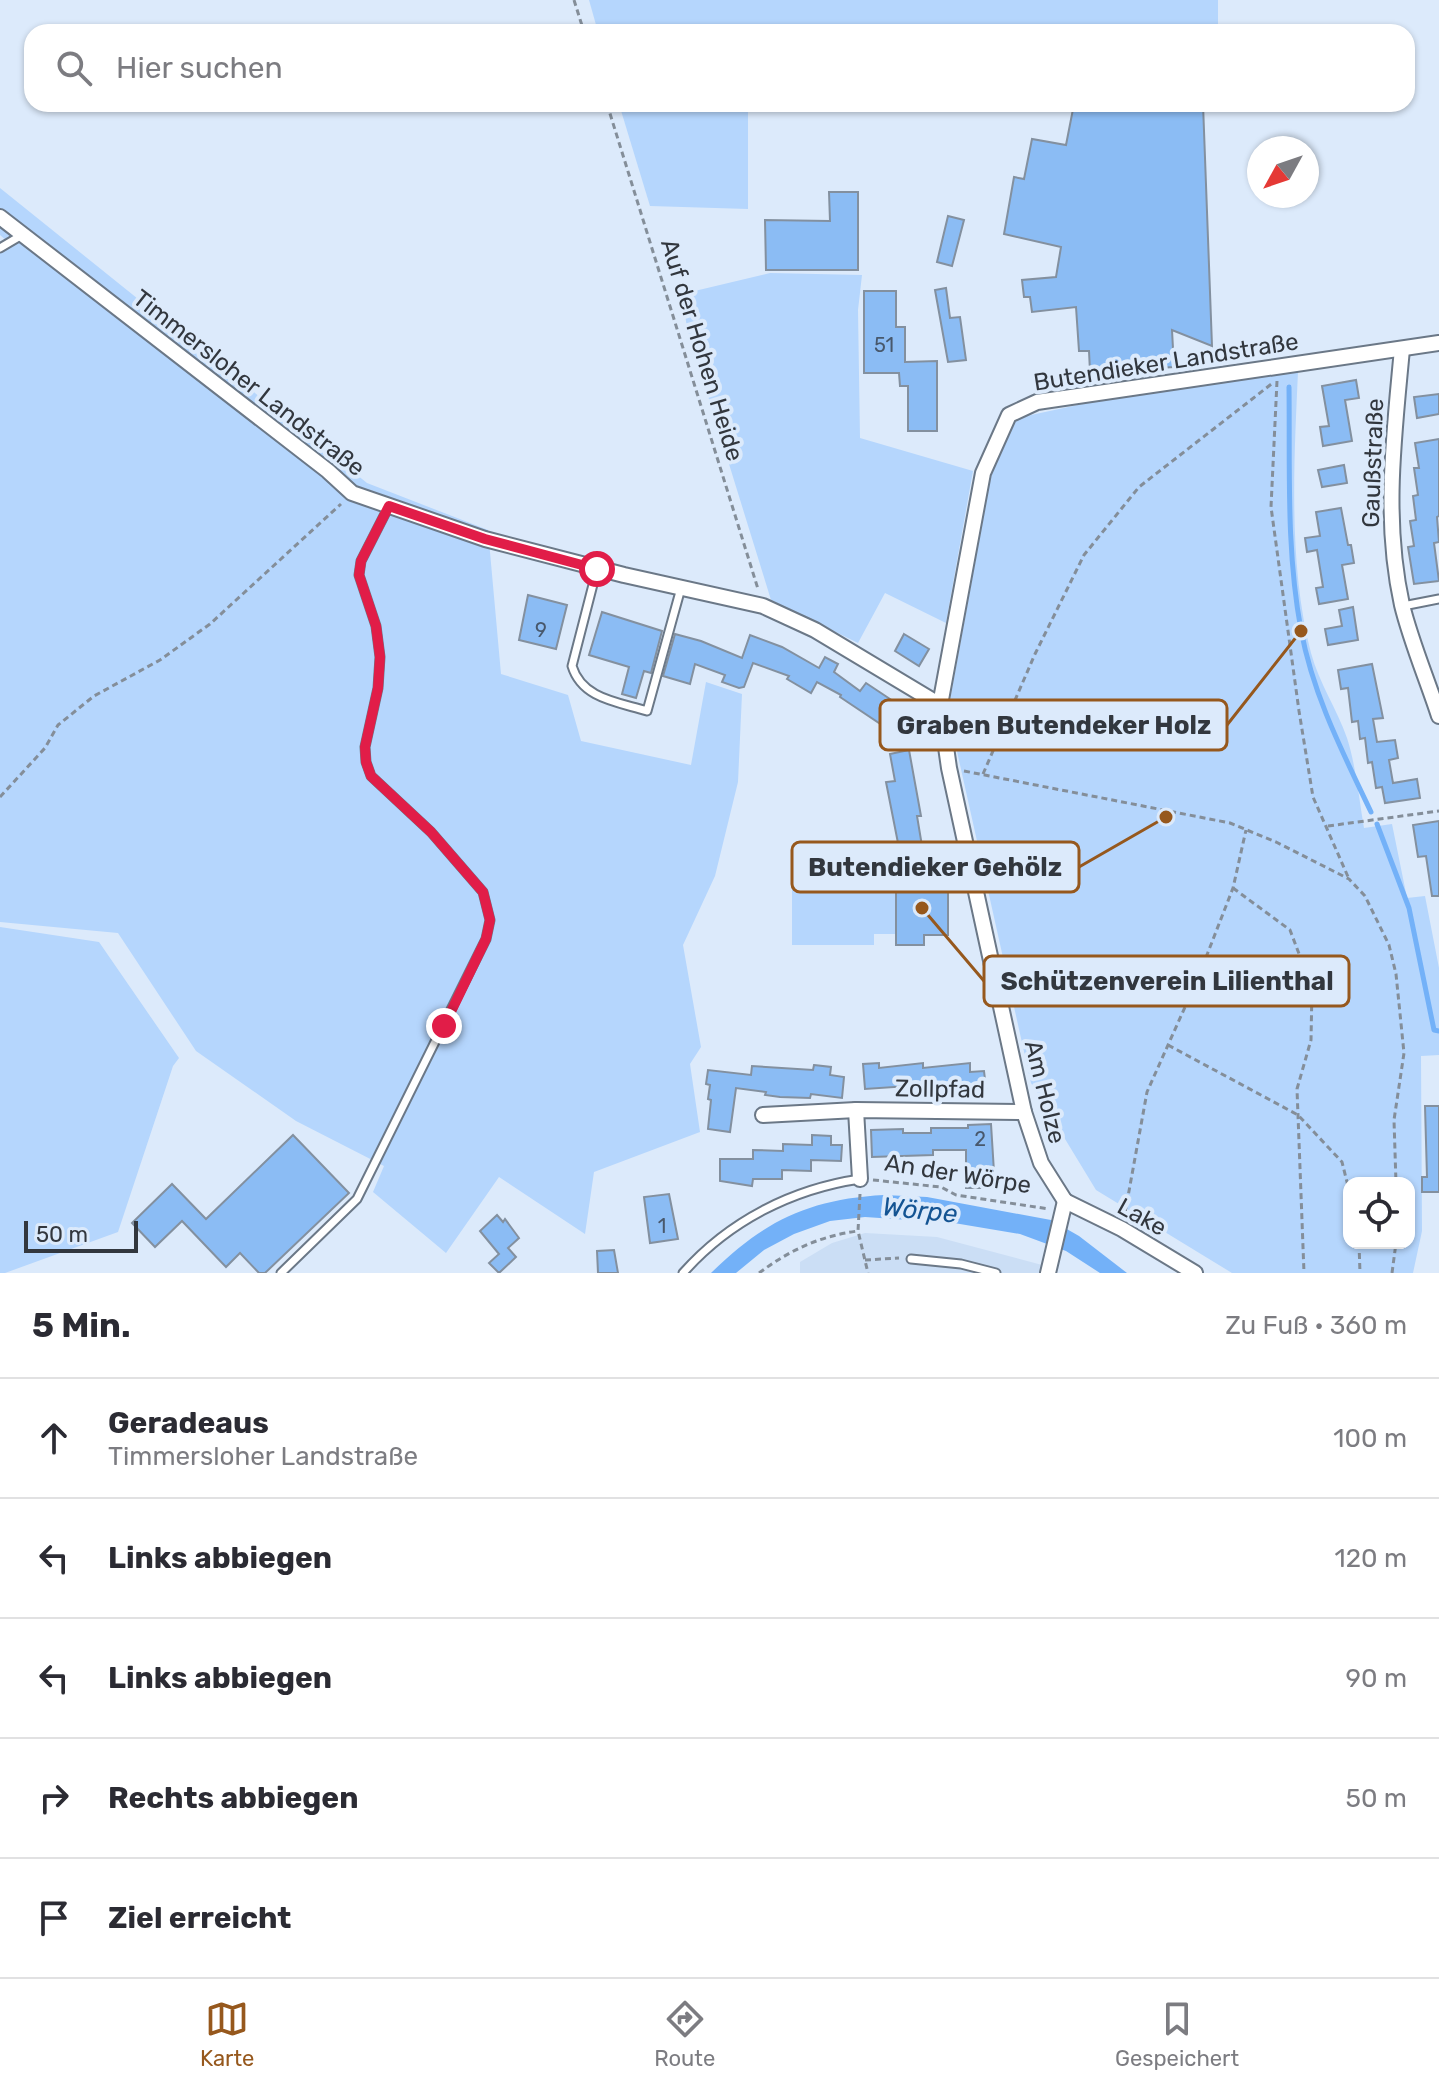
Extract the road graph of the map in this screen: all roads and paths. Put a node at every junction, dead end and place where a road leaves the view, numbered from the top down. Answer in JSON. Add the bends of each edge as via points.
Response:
{"nodes":[{"id":1,"x":574,"y":0,"type":"edge"},
{"id":2,"x":582,"y":24,"type":"edge"},
{"id":3,"x":609,"y":112,"type":"edge"},
{"id":4,"x":0,"y":217,"type":"edge"},
{"id":5,"x":22,"y":235,"type":"junction"},
{"id":6,"x":0,"y":248,"type":"edge"},
{"id":7,"x":1439,"y":343,"type":"edge"},
{"id":8,"x":1402,"y":349,"type":"junction"},
{"id":9,"x":352,"y":493,"type":"junction"},
{"id":10,"x":389,"y":506,"type":"junction"},
{"id":11,"x":597,"y":569,"type":"junction"},
{"id":12,"x":681,"y":588,"type":"junction"},
{"id":13,"x":1439,"y":599,"type":"edge"},
{"id":14,"x":763,"y":606,"type":"junction"},
{"id":15,"x":1403,"y":606,"type":"junction"},
{"id":16,"x":940,"y":705,"type":"junction"},
{"id":17,"x":1439,"y":716,"type":"edge"},
{"id":18,"x":949,"y":768,"type":"junction"},
{"id":19,"x":983,"y":774,"type":"junction"},
{"id":20,"x":0,"y":797,"type":"edge"},
{"id":21,"x":1439,"y":811,"type":"edge"},
{"id":22,"x":1326,"y":826,"type":"junction"},
{"id":23,"x":1246,"y":830,"type":"junction"},
{"id":24,"x":1349,"y":879,"type":"junction"},
{"id":25,"x":1233,"y":888,"type":"junction"},
{"id":26,"x":1168,"y":1045,"type":"junction"},
{"id":27,"x":856,"y":1110,"type":"junction"},
{"id":28,"x":1024,"y":1112,"type":"junction"},
{"id":29,"x":763,"y":1115,"type":"dead end"},
{"id":30,"x":1298,"y":1115,"type":"junction"},
{"id":31,"x":1346,"y":1177,"type":"edge"},
{"id":32,"x":1396,"y":1177,"type":"edge"},
{"id":33,"x":860,"y":1183,"type":"junction"},
{"id":34,"x":1063,"y":1210,"type":"junction"},
{"id":35,"x":1122,"y":1229,"type":"junction"},
{"id":36,"x":858,"y":1231,"type":"junction"},
{"id":37,"x":1359,"y":1249,"type":"edge"},
{"id":38,"x":1395,"y":1249,"type":"edge"},
{"id":39,"x":911,"y":1259,"type":"joint"},
{"id":40,"x":865,"y":1260,"type":"junction"},
{"id":41,"x":281,"y":1273,"type":"edge"},
{"id":42,"x":683,"y":1273,"type":"edge"},
{"id":43,"x":759,"y":1273,"type":"edge"},
{"id":44,"x":868,"y":1273,"type":"edge"},
{"id":45,"x":996,"y":1273,"type":"edge"},
{"id":46,"x":1048,"y":1273,"type":"edge"},
{"id":47,"x":1195,"y":1273,"type":"edge"},
{"id":48,"x":1304,"y":1273,"type":"edge"},
{"id":49,"x":1360,"y":1273,"type":"edge"},
{"id":50,"x":1392,"y":1273,"type":"edge"}],
"edges":[{"from":1,"to":2,"type":"path"},
{"from":3,"to":14,"type":"path","name":"Auf der Hohen Heide"},
{"from":4,"to":5,"type":"street","name":"Timmersloher Landstraße"},
{"from":5,"to":6,"type":"lane"},
{"from":5,"to":9,"type":"street","name":"Timmersloher Landstraße"},
{"from":7,"to":8,"type":"street","name":"Butendieker Landstraße"},
{"from":8,"to":15,"type":"street","name":"Gaußstraße","via":[[1390,482]]},
{"from":8,"to":16,"type":"street","name":"Butendieker Landstraße","via":[[1089,392],[1037,402],[1009,415],[983,473]]},
{"from":9,"to":10,"type":"street","name":"Timmersloher Landstraße"},
{"from":9,"to":20,"type":"path","via":[[210,624],[160,660],[94,696],[58,725],[45,748]]},
{"from":10,"to":11,"type":"street","name":"Timmersloher Landstraße"},
{"from":10,"to":41,"type":"lane","via":[[359,575],[380,657],[366,762],[371,776],[431,832],[483,892],[490,920],[486,939],[357,1199]]},
{"from":11,"to":12,"type":"street","name":"Timmersloher Landstraße"},
{"from":11,"to":12,"type":"lane","via":[[572,666],[576,680],[591,693],[647,711]]},
{"from":12,"to":14,"type":"street","name":"Timmersloher Landstraße"},
{"from":13,"to":15,"type":"lane"},
{"from":14,"to":16,"type":"street","name":"Timmersloher Landstraße","via":[[815,630]]},
{"from":15,"to":17,"type":"street","name":"Gaußstraße"},
{"from":16,"to":18,"type":"street","name":"Am Holze"},
{"from":18,"to":19,"type":"path"},
{"from":18,"to":28,"type":"street","name":"Am Holze"},
{"from":19,"to":22,"type":"path","via":[[1084,555],[1139,487],[1277,380],[1271,507],[1313,797]]},
{"from":19,"to":23,"type":"path"},
{"from":21,"to":22,"type":"path"},
{"from":22,"to":24,"type":"path"},
{"from":23,"to":24,"type":"path"},
{"from":23,"to":25,"type":"path"},
{"from":24,"to":32,"type":"path","via":[[1365,896],[1389,945],[1396,974],[1404,1053],[1394,1120]]},
{"from":25,"to":26,"type":"path"},
{"from":25,"to":30,"type":"path","via":[[1290,930],[1312,988],[1311,1040],[1297,1089]]},
{"from":26,"to":30,"type":"path"},
{"from":26,"to":35,"type":"path","via":[[1147,1092]]},
{"from":27,"to":28,"type":"street","name":"Zollpfad"},
{"from":27,"to":29,"type":"street","name":"Zollpfad"},
{"from":27,"to":33,"type":"street"},
{"from":28,"to":34,"type":"street","name":"Am Holze"},
{"from":30,"to":31,"type":"path","via":[[1342,1162]]},
{"from":30,"to":48,"type":"path"},
{"from":33,"to":34,"type":"path","name":"An der Wörpe","via":[[941,1187],[956,1195]]},
{"from":33,"to":36,"type":"path"},
{"from":33,"to":42,"type":"lane","name":"An der Wörpe","via":[[833,1183],[749,1216]]},
{"from":34,"to":35,"type":"street","name":"Lake"},
{"from":34,"to":46,"type":"street"},
{"from":35,"to":47,"type":"street","name":"Lake"},
{"from":36,"to":40,"type":"path"},
{"from":36,"to":43,"type":"path","via":[[798,1247]]},
{"from":37,"to":49,"type":"path"},
{"from":38,"to":50,"type":"path"},
{"from":39,"to":40,"type":"path"},
{"from":39,"to":45,"type":"lane"},
{"from":40,"to":44,"type":"path"}]}
